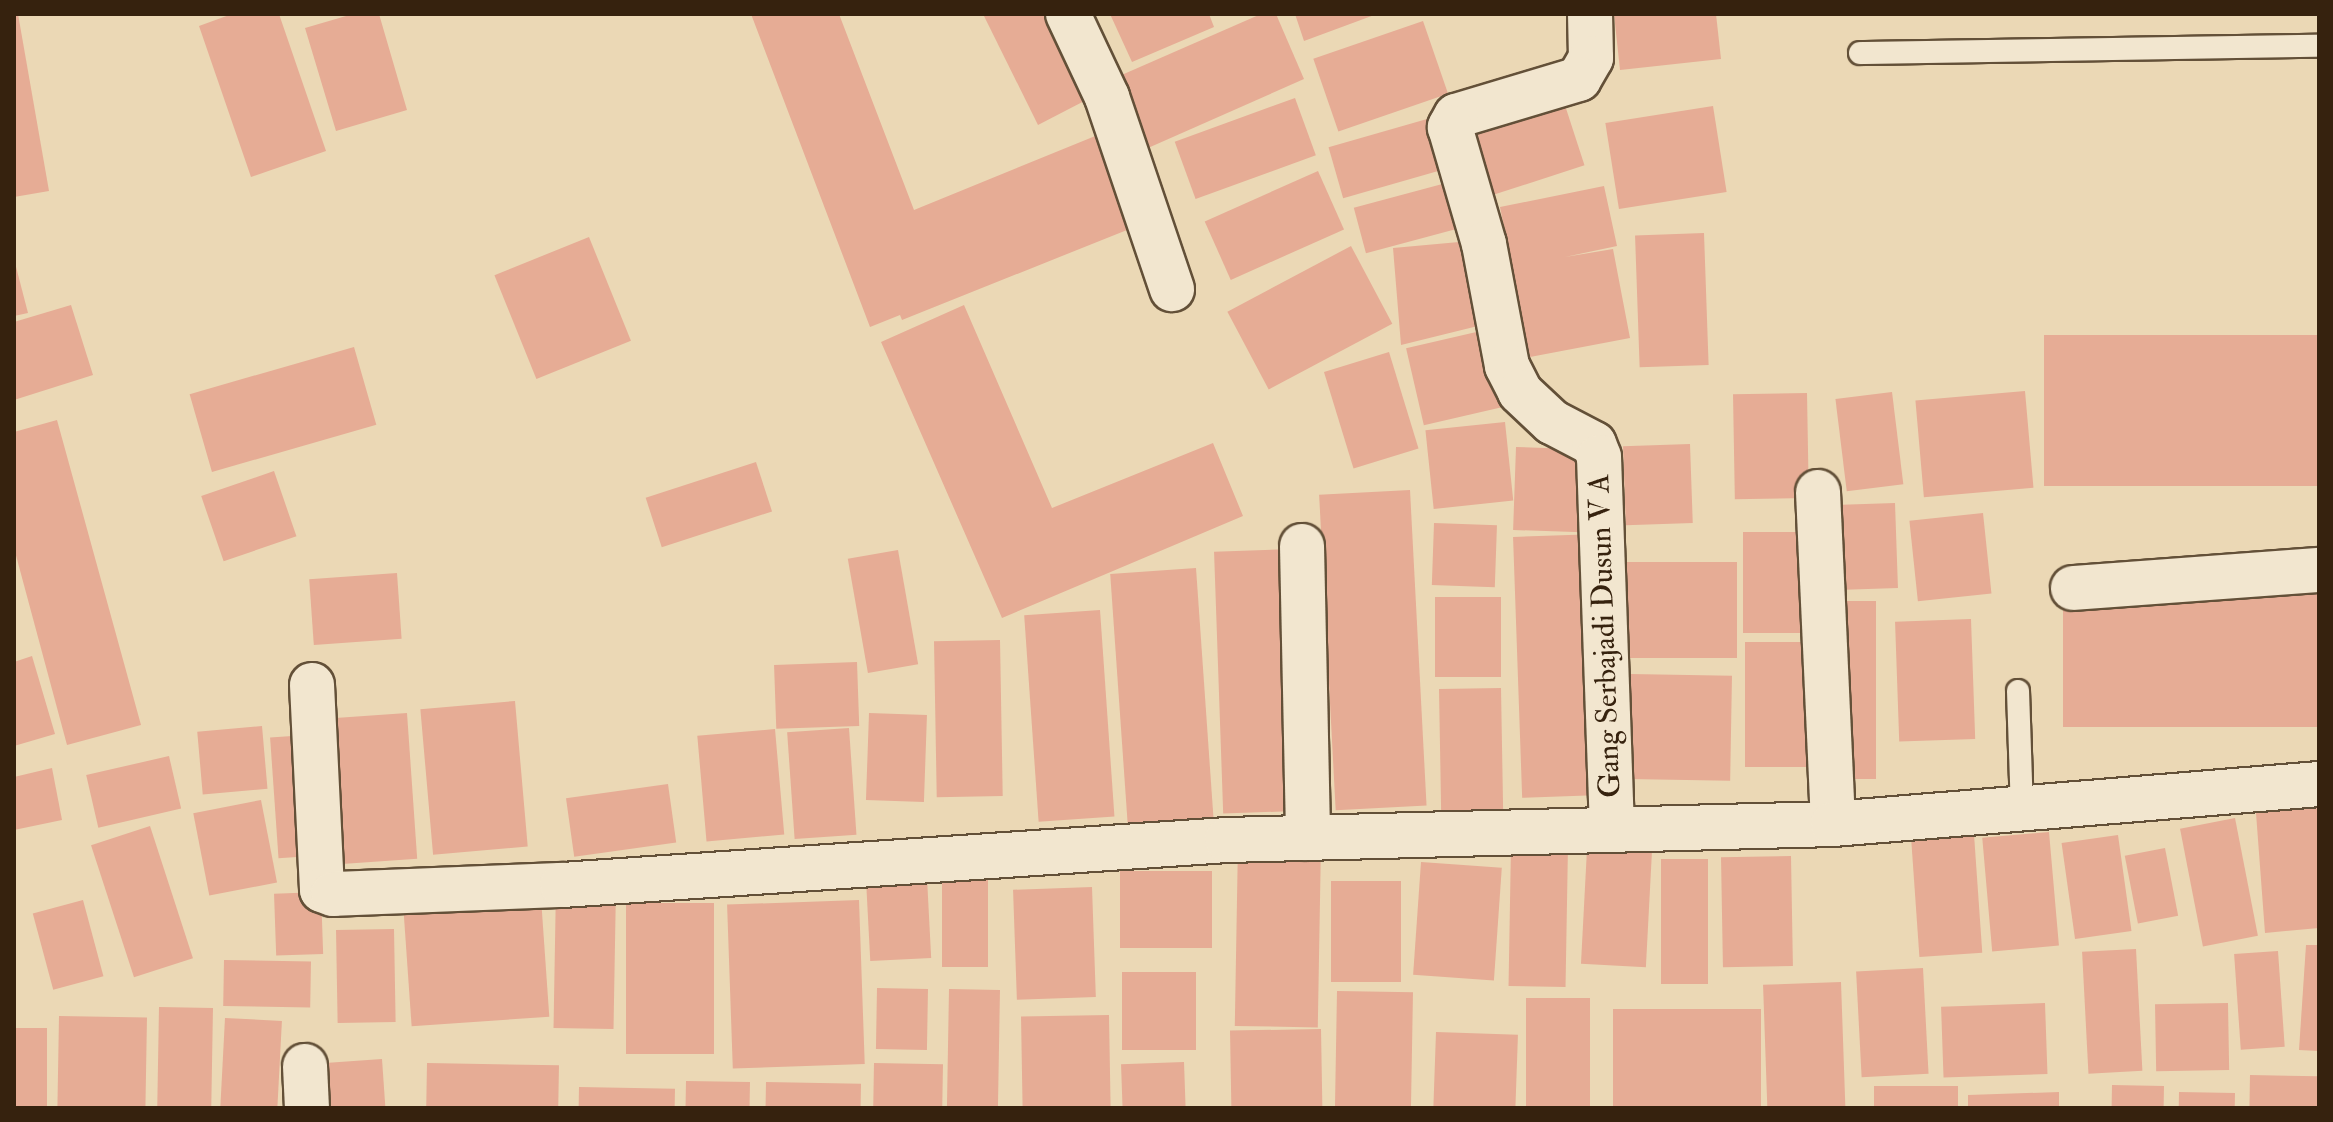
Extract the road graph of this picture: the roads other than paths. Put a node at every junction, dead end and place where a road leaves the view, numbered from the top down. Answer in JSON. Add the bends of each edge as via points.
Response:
{"nodes":[{"id":1,"x":1068,"y":14,"type":"edge"},
{"id":2,"x":1590,"y":14,"type":"edge"},
{"id":3,"x":2319,"y":46,"type":"edge"},
{"id":4,"x":1860,"y":53,"type":"dead end"},
{"id":5,"x":1172,"y":289,"type":"dead end"},
{"id":6,"x":1818,"y":492,"type":"dead end"},
{"id":7,"x":1302,"y":546,"type":"dead end"},
{"id":8,"x":2319,"y":570,"type":"edge"},
{"id":9,"x":2073,"y":588,"type":"dead end"},
{"id":10,"x":312,"y":685,"type":"dead end"},
{"id":11,"x":2018,"y":691,"type":"dead end"},
{"id":12,"x":2319,"y":784,"type":"edge"},
{"id":13,"x":2022,"y":811,"type":"junction"},
{"id":14,"x":1833,"y":824,"type":"junction"},
{"id":15,"x":1612,"y":830,"type":"junction"},
{"id":16,"x":1308,"y":838,"type":"junction"}],
"edges":[{"from":1,"to":5,"type":"street","via":[[1107,97]]},
{"from":2,"to":15,"type":"street","name":"Gang Serbajadi Dusun V A","via":[[1591,58],[1579,79],[1456,116],[1450,127],[1484,244],[1507,366],[1520,392],[1552,422],[1594,444],[1599,457]]},
{"from":3,"to":4,"type":"lane"},
{"from":6,"to":14,"type":"street"},
{"from":7,"to":16,"type":"street"},
{"from":8,"to":9,"type":"street"},
{"from":10,"to":16,"type":"street","via":[[322,890],[327,894],[562,885]]},
{"from":11,"to":13,"type":"lane"},
{"from":12,"to":13,"type":"street"},
{"from":13,"to":14,"type":"street"},
{"from":14,"to":15,"type":"street"},
{"from":15,"to":16,"type":"street"}]}
